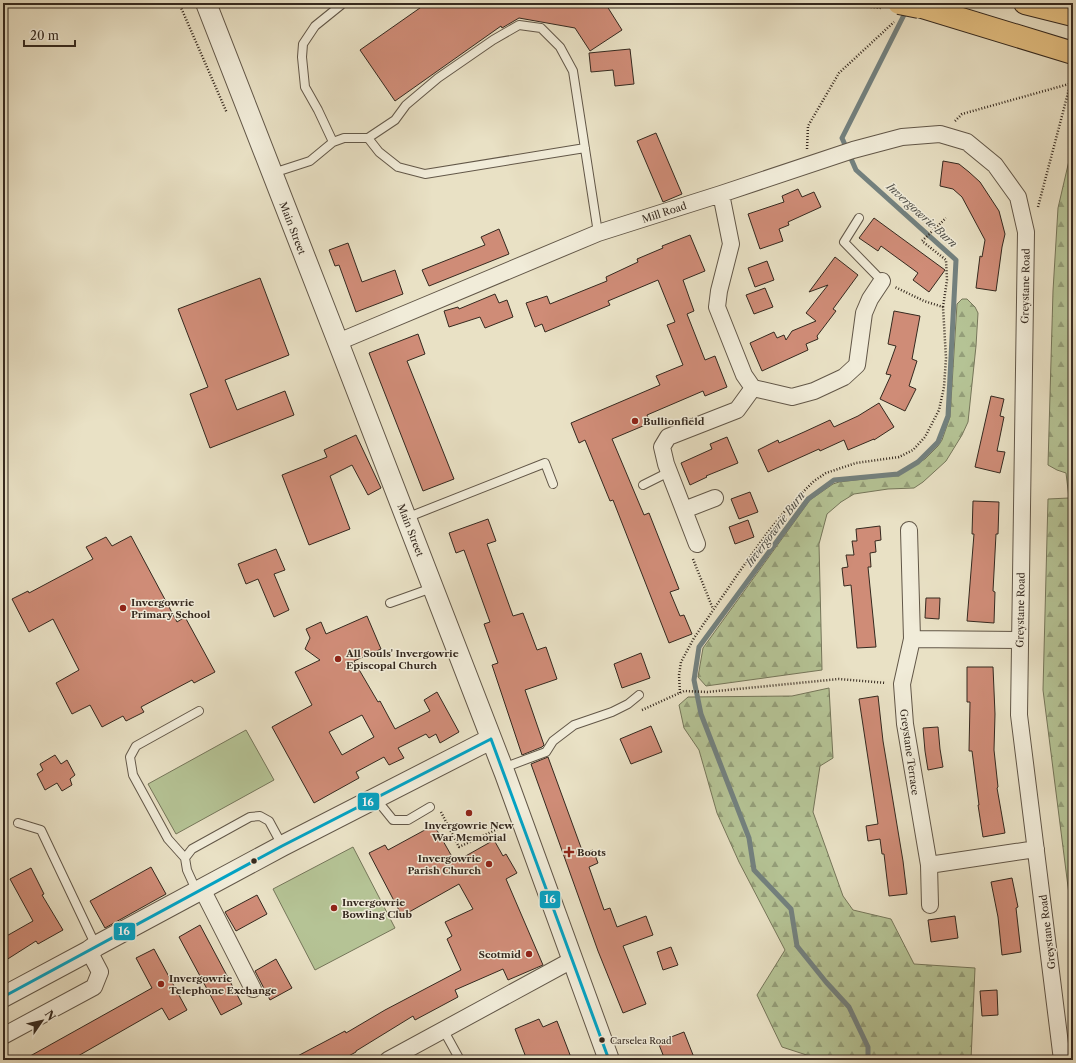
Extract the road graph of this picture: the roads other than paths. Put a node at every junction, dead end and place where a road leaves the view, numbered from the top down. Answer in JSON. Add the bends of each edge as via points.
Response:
{"nodes":[{"id":1,"x":206,"y":3,"type":"edge"},
{"id":2,"x":1025,"y":3,"type":"edge"},
{"id":3,"x":341,"y":5,"type":"dead end"},
{"id":4,"x":902,"y":9,"type":"edge"},
{"id":5,"x":1073,"y":15,"type":"edge"},
{"id":6,"x":1073,"y":53,"type":"edge"},
{"id":7,"x":368,"y":138,"type":"junction"},
{"id":8,"x":333,"y":142,"type":"junction"},
{"id":9,"x":585,"y":148,"type":"junction"},
{"id":10,"x":995,"y":165,"type":"joint"},
{"id":11,"x":272,"y":173,"type":"junction"},
{"id":12,"x":721,"y":194,"type":"junction"},
{"id":13,"x":859,"y":218,"type":"dead end"},
{"id":14,"x":598,"y":233,"type":"junction"},
{"id":15,"x":882,"y":281,"type":"joint"},
{"id":16,"x":338,"y":342,"type":"junction"},
{"id":17,"x":753,"y":388,"type":"junction"},
{"id":18,"x":669,"y":472,"type":"junction"},
{"id":19,"x":553,"y":484,"type":"dead end"},
{"id":20,"x":643,"y":485,"type":"dead end"},
{"id":21,"x":715,"y":498,"type":"dead end"},
{"id":22,"x":684,"y":510,"type":"junction"},
{"id":23,"x":406,"y":518,"type":"junction"},
{"id":24,"x":909,"y":530,"type":"dead end"},
{"id":25,"x":697,"y":544,"type":"road end"},
{"id":26,"x":433,"y":588,"type":"junction"},
{"id":27,"x":390,"y":603,"type":"dead end"},
{"id":28,"x":912,"y":639,"type":"junction"},
{"id":29,"x":1020,"y":640,"type":"junction"},
{"id":30,"x":639,"y":695,"type":"dead end"},
{"id":31,"x":199,"y":711,"type":"dead end"},
{"id":32,"x":491,"y":739,"type":"junction"},
{"id":33,"x":503,"y":769,"type":"junction"},
{"id":34,"x":376,"y":798,"type":"junction"},
{"id":35,"x":430,"y":807,"type":"road end"},
{"id":36,"x":18,"y":823,"type":"dead end"},
{"id":37,"x":282,"y":846,"type":"junction"},
{"id":38,"x":1036,"y":849,"type":"junction"},
{"id":39,"x":185,"y":858,"type":"junction"},
{"id":40,"x":928,"y":865,"type":"junction"},
{"id":41,"x":200,"y":890,"type":"junction"},
{"id":42,"x":930,"y":904,"type":"dead end"},
{"id":43,"x":93,"y":949,"type":"junction"},
{"id":44,"x":572,"y":960,"type":"junction"},
{"id":45,"x":253,"y":989,"type":"dead end"},
{"id":46,"x":3,"y":997,"type":"edge"},
{"id":47,"x":444,"y":1031,"type":"junction"},
{"id":48,"x":3,"y":1036,"type":"edge"},
{"id":49,"x":388,"y":1060,"type":"edge"},
{"id":50,"x":460,"y":1060,"type":"edge"},
{"id":51,"x":609,"y":1060,"type":"edge"},
{"id":52,"x":1062,"y":1060,"type":"edge"}],
"edges":[{"from":1,"to":11,"type":"street","name":"Main Street"},
{"from":2,"to":5,"type":"highway"},
{"from":3,"to":8,"type":"lane","via":[[315,26],[303,44],[302,57],[305,87]]},
{"from":4,"to":6,"type":"highway"},
{"from":7,"to":8,"type":"lane","via":[[344,138]]},
{"from":7,"to":9,"type":"lane","via":[[379,152],[398,168],[425,174]]},
{"from":7,"to":9,"type":"lane","via":[[395,120],[406,105],[438,78],[519,25],[540,28],[560,47],[573,71]]},
{"from":8,"to":11,"type":"lane","via":[[310,161]]},
{"from":9,"to":14,"type":"lane"},
{"from":10,"to":12,"type":"street","name":"Mill Road","via":[[967,142],[940,134],[902,137],[806,165]]},
{"from":10,"to":29,"type":"street","name":"Greystane Road","via":[[1018,197],[1026,232]]},
{"from":11,"to":16,"type":"street","name":"Main Street"},
{"from":12,"to":14,"type":"street","name":"Mill Road"},
{"from":12,"to":17,"type":"street","via":[[731,244],[717,307],[744,375]]},
{"from":13,"to":15,"type":"lane","via":[[844,242]]},
{"from":14,"to":16,"type":"street","name":"Mill Road"},
{"from":15,"to":17,"type":"street","via":[[864,313],[857,365],[844,377],[814,392],[792,397]]},
{"from":16,"to":23,"type":"street","name":"Main Street"},
{"from":17,"to":18,"type":"street","via":[[737,410],[668,436],[662,447]]},
{"from":18,"to":20,"type":"lane"},
{"from":18,"to":22,"type":"street"},
{"from":19,"to":23,"type":"lane","via":[[545,463]]},
{"from":21,"to":22,"type":"street"},
{"from":22,"to":25,"type":"street"},
{"from":23,"to":26,"type":"street","name":"Main Street"},
{"from":24,"to":28,"type":"street","name":"Greystane Terrace"},
{"from":26,"to":27,"type":"lane"},
{"from":26,"to":32,"type":"street","name":"Main Street"},
{"from":28,"to":29,"type":"street"},
{"from":28,"to":40,"type":"street","name":"Greystane Terrace","via":[[902,684],[905,724]]},
{"from":29,"to":38,"type":"street","name":"Greystane Road","via":[[1019,716]]},
{"from":30,"to":33,"type":"lane","via":[[612,712],[574,725],[553,741],[546,752]]},
{"from":31,"to":39,"type":"lane","via":[[136,746],[130,757],[132,775],[168,838]]},
{"from":32,"to":33,"type":"street","name":"Main Street"},
{"from":32,"to":34,"type":"street"},
{"from":33,"to":44,"type":"street","name":"Main Street"},
{"from":34,"to":35,"type":"lane","via":[[393,820],[408,820]]},
{"from":34,"to":37,"type":"street"},
{"from":36,"to":43,"type":"lane","via":[[41,830]]},
{"from":37,"to":39,"type":"lane","via":[[269,821],[260,816],[250,817],[192,849]]},
{"from":37,"to":41,"type":"street"},
{"from":38,"to":40,"type":"street"},
{"from":38,"to":52,"type":"street","name":"Greystane Road"},
{"from":39,"to":41,"type":"lane","via":[[187,870]]},
{"from":40,"to":42,"type":"street","name":"Greystane Terrace"},
{"from":41,"to":43,"type":"street"},
{"from":41,"to":45,"type":"street"},
{"from":43,"to":46,"type":"street"},
{"from":43,"to":48,"type":"street","via":[[100,972],[94,987]]},
{"from":44,"to":47,"type":"street"},
{"from":44,"to":51,"type":"street","name":"Main Street"},
{"from":47,"to":49,"type":"street"},
{"from":47,"to":50,"type":"lane"}]}
